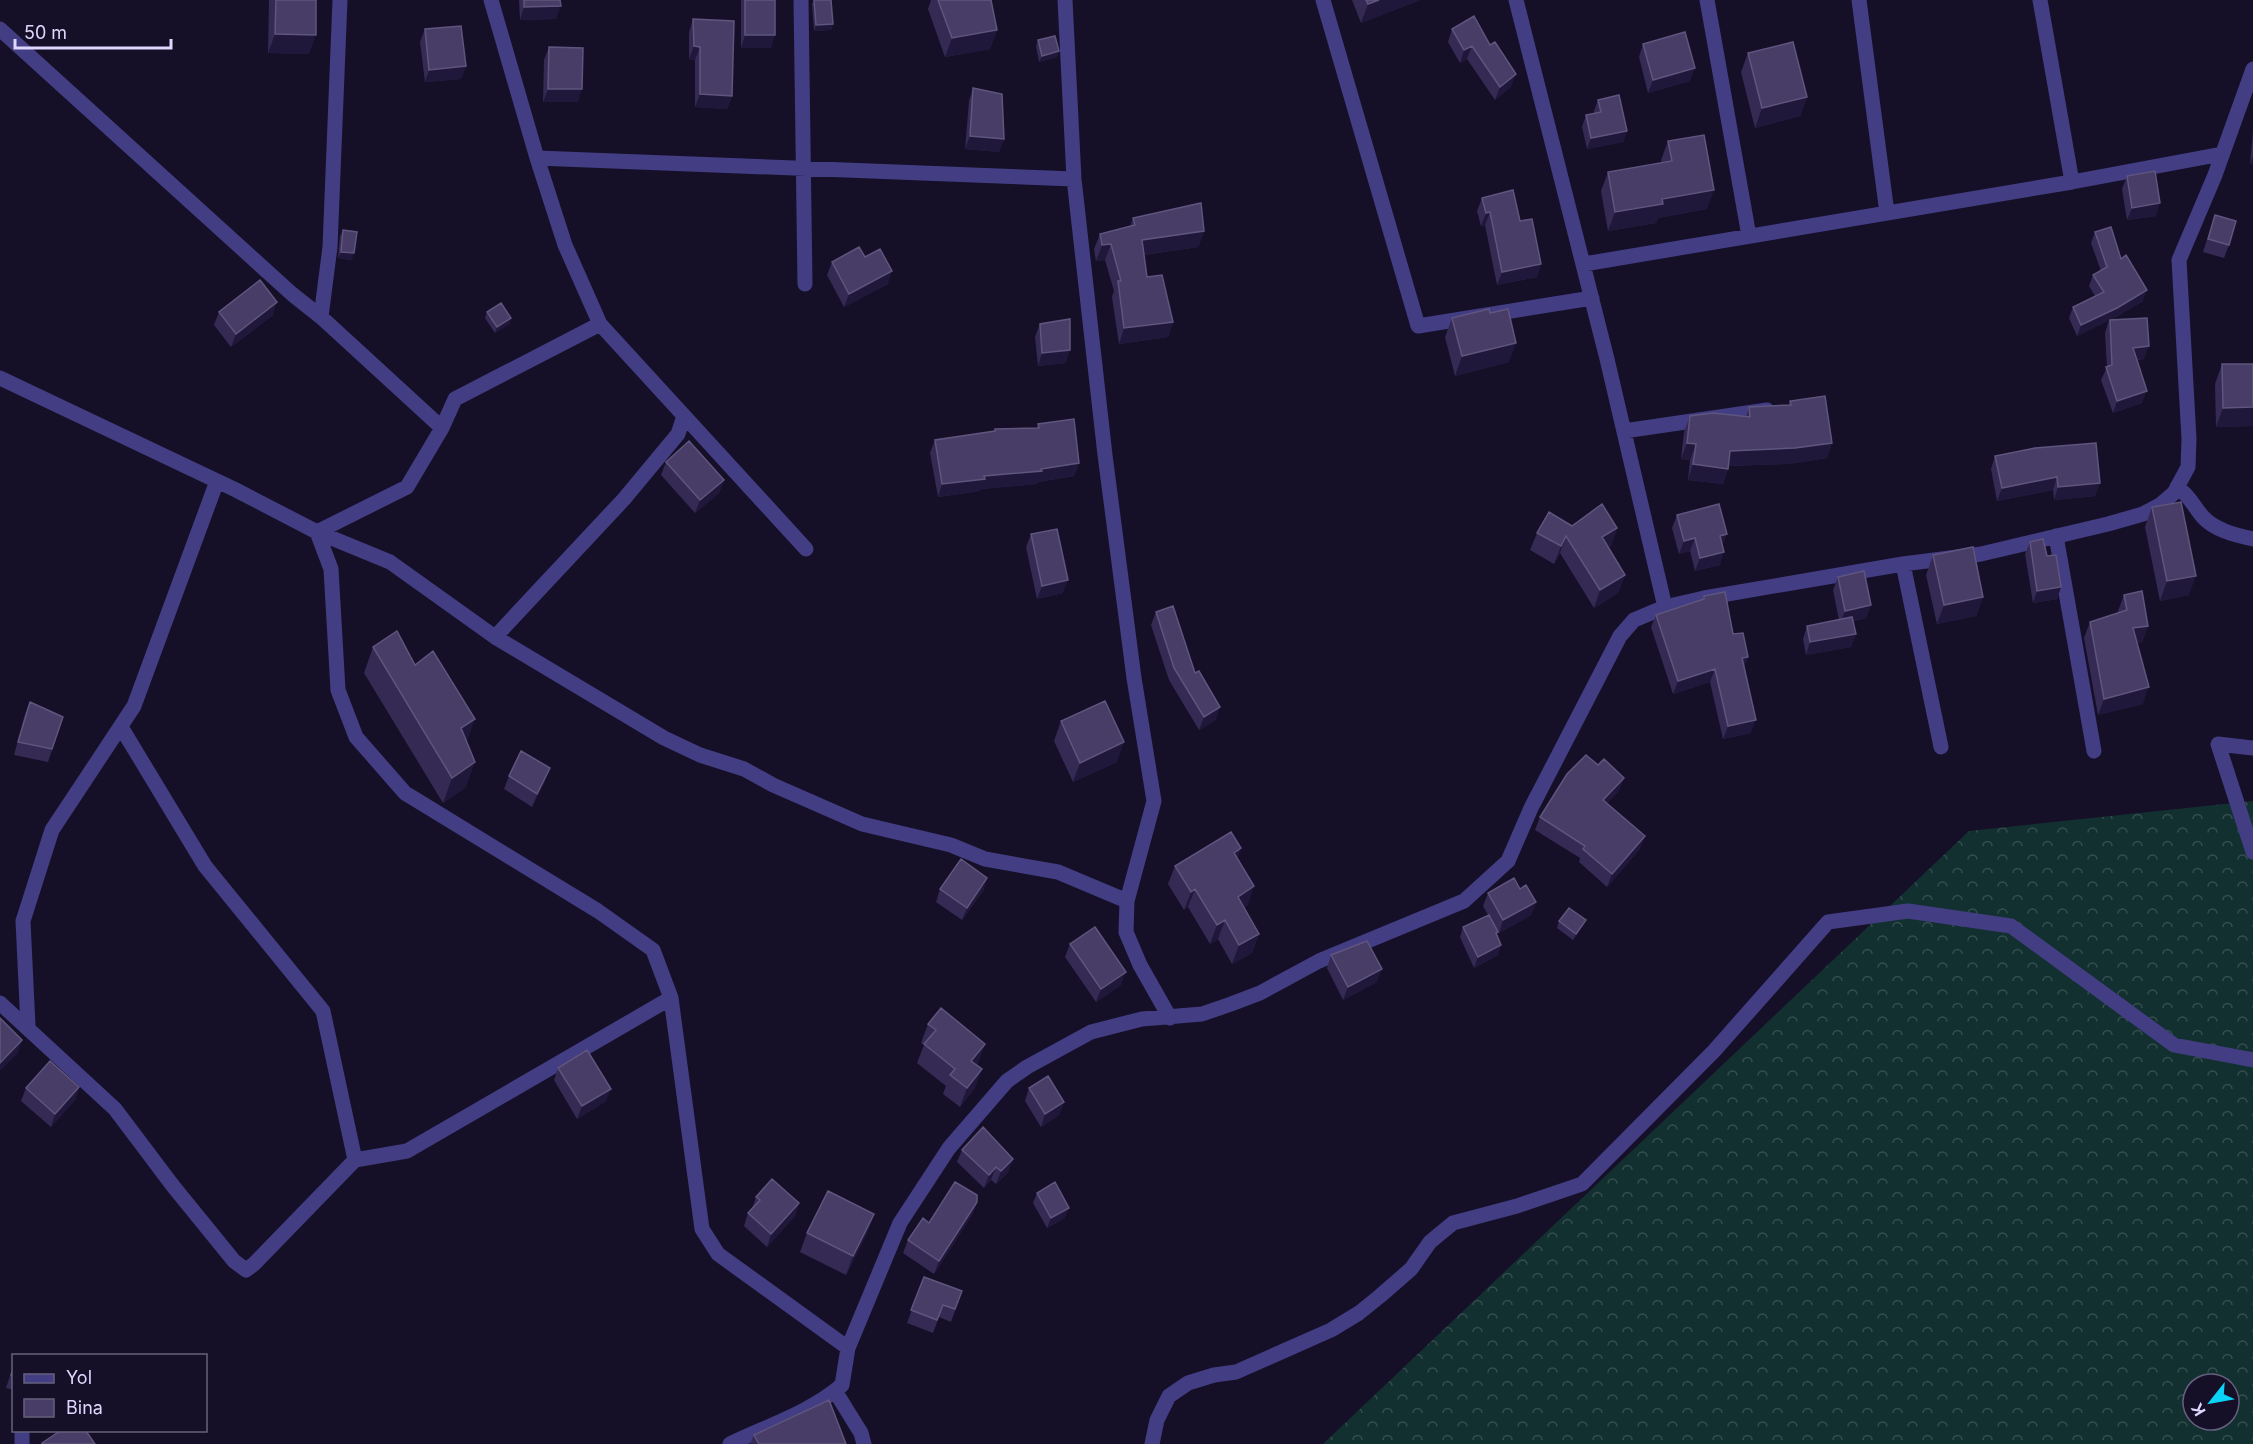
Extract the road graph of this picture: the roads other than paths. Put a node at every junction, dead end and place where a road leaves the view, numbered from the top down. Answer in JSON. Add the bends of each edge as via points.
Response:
{"nodes":[{"id":1,"x":340,"y":0,"type":"edge"},
{"id":2,"x":491,"y":0,"type":"edge"},
{"id":3,"x":801,"y":0,"type":"edge"},
{"id":4,"x":1065,"y":0,"type":"edge"},
{"id":5,"x":1323,"y":0,"type":"edge"},
{"id":6,"x":1516,"y":0,"type":"edge"},
{"id":7,"x":1707,"y":0,"type":"edge"},
{"id":8,"x":1859,"y":0,"type":"edge"},
{"id":9,"x":2040,"y":0,"type":"edge"},
{"id":10,"x":0,"y":30,"type":"edge"},
{"id":11,"x":2253,"y":69,"type":"edge"},
{"id":12,"x":2222,"y":154,"type":"junction"},
{"id":13,"x":537,"y":158,"type":"junction"},
{"id":14,"x":802,"y":170,"type":"junction"},
{"id":15,"x":1074,"y":179,"type":"junction"},
{"id":16,"x":2072,"y":182,"type":"junction"},
{"id":17,"x":1887,"y":213,"type":"junction"},
{"id":18,"x":1749,"y":236,"type":"junction"},
{"id":19,"x":1584,"y":264,"type":"junction"},
{"id":20,"x":805,"y":284,"type":"dead end"},
{"id":21,"x":1592,"y":298,"type":"junction"},
{"id":22,"x":321,"y":317,"type":"junction"},
{"id":23,"x":600,"y":324,"type":"junction"},
{"id":24,"x":0,"y":378,"type":"edge"},
{"id":25,"x":1785,"y":407,"type":"edge"},
{"id":26,"x":684,"y":416,"type":"junction"},
{"id":27,"x":442,"y":428,"type":"junction"},
{"id":28,"x":1624,"y":431,"type":"junction"},
{"id":29,"x":217,"y":481,"type":"junction"},
{"id":30,"x":2177,"y":487,"type":"junction"},
{"id":31,"x":317,"y":532,"type":"junction"},
{"id":32,"x":2056,"y":536,"type":"junction"},
{"id":33,"x":2253,"y":539,"type":"edge"},
{"id":34,"x":806,"y":549,"type":"dead end"},
{"id":35,"x":1903,"y":564,"type":"junction"},
{"id":36,"x":1665,"y":607,"type":"junction"},
{"id":37,"x":495,"y":637,"type":"junction"},
{"id":38,"x":121,"y":727,"type":"junction"},
{"id":39,"x":1941,"y":747,"type":"dead end"},
{"id":40,"x":2253,"y":748,"type":"edge"},
{"id":41,"x":2094,"y":751,"type":"dead end"},
{"id":42,"x":2253,"y":852,"type":"edge"},
{"id":43,"x":1127,"y":901,"type":"junction"},
{"id":44,"x":671,"y":998,"type":"junction"},
{"id":45,"x":0,"y":1003,"type":"edge"},
{"id":46,"x":1170,"y":1018,"type":"junction"},
{"id":47,"x":28,"y":1026,"type":"junction"},
{"id":48,"x":2253,"y":1060,"type":"edge"},
{"id":49,"x":355,"y":1160,"type":"junction"},
{"id":50,"x":849,"y":1348,"type":"junction"},
{"id":51,"x":835,"y":1391,"type":"junction"},
{"id":52,"x":731,"y":1444,"type":"edge"},
{"id":53,"x":864,"y":1444,"type":"edge"},
{"id":54,"x":1152,"y":1444,"type":"edge"}],
"edges":[{"from":1,"to":22,"type":"street","via":[[330,247]]},
{"from":2,"to":13,"type":"street"},
{"from":3,"to":14,"type":"street"},
{"from":4,"to":15,"type":"street"},
{"from":5,"to":21,"type":"street","via":[[1418,326]]},
{"from":6,"to":19,"type":"street"},
{"from":7,"to":18,"type":"street"},
{"from":8,"to":17,"type":"street"},
{"from":9,"to":16,"type":"street"},
{"from":10,"to":22,"type":"street"},
{"from":11,"to":12,"type":"street"},
{"from":12,"to":16,"type":"street"},
{"from":12,"to":30,"type":"street","via":[[2179,260],[2189,439],[2188,467]]},
{"from":13,"to":14,"type":"street"},
{"from":13,"to":23,"type":"street","via":[[565,245]]},
{"from":14,"to":15,"type":"street"},
{"from":14,"to":20,"type":"street"},
{"from":15,"to":43,"type":"street","via":[[1134,678],[1154,801]]},
{"from":16,"to":17,"type":"street"},
{"from":17,"to":18,"type":"street"},
{"from":18,"to":19,"type":"street"},
{"from":19,"to":21,"type":"street"},
{"from":21,"to":28,"type":"street"},
{"from":22,"to":27,"type":"street"},
{"from":23,"to":26,"type":"street"},
{"from":23,"to":27,"type":"street","via":[[455,399]]},
{"from":24,"to":29,"type":"street"},
{"from":25,"to":28,"type":"street"},
{"from":26,"to":34,"type":"street"},
{"from":26,"to":37,"type":"street","via":[[678,434],[624,499]]},
{"from":27,"to":31,"type":"street","via":[[407,487]]},
{"from":28,"to":36,"type":"street"},
{"from":29,"to":31,"type":"street"},
{"from":29,"to":38,"type":"street","via":[[134,706]]},
{"from":30,"to":32,"type":"street","via":[[2160,505],[2143,514]]},
{"from":30,"to":33,"type":"street","via":[[2210,523]]},
{"from":31,"to":37,"type":"street","via":[[390,562]]},
{"from":31,"to":44,"type":"street","via":[[332,569],[338,690],[356,737],[405,793],[598,911],[653,950]]},
{"from":32,"to":35,"type":"street","via":[[1981,554]]},
{"from":32,"to":41,"type":"street"},
{"from":35,"to":36,"type":"street","via":[[1742,590]]},
{"from":35,"to":39,"type":"street"},
{"from":36,"to":46,"type":"street","via":[[1634,620],[1620,636],[1531,808],[1508,861],[1464,901],[1319,961],[1260,993],[1202,1014]]},
{"from":37,"to":43,"type":"street","via":[[663,738],[744,770],[821,807],[862,824],[951,845],[985,859],[1058,872]]},
{"from":38,"to":47,"type":"street","via":[[52,830],[23,921]]},
{"from":38,"to":49,"type":"street","via":[[205,866],[323,1011]]},
{"from":40,"to":42,"type":"street","via":[[2218,744]]},
{"from":43,"to":46,"type":"street","via":[[1126,932]]},
{"from":44,"to":49,"type":"street","via":[[407,1151]]},
{"from":44,"to":50,"type":"street","via":[[702,1229],[718,1254]]},
{"from":45,"to":47,"type":"street"},
{"from":46,"to":50,"type":"street","via":[[1142,1019],[1091,1032],[1007,1081],[949,1148],[900,1223]]},
{"from":47,"to":49,"type":"street","via":[[115,1109],[234,1261],[246,1270]]},
{"from":48,"to":54,"type":"street","via":[[2174,1045],[2011,926],[1908,910],[1828,922],[1714,1051],[1582,1184],[1453,1223],[1430,1242],[1411,1269],[1359,1313],[1331,1330],[1236,1372],[1188,1383],[1169,1396],[1157,1420]]},
{"from":50,"to":51,"type":"street","via":[[842,1385]]},
{"from":51,"to":52,"type":"street"},
{"from":51,"to":53,"type":"street"}]}
